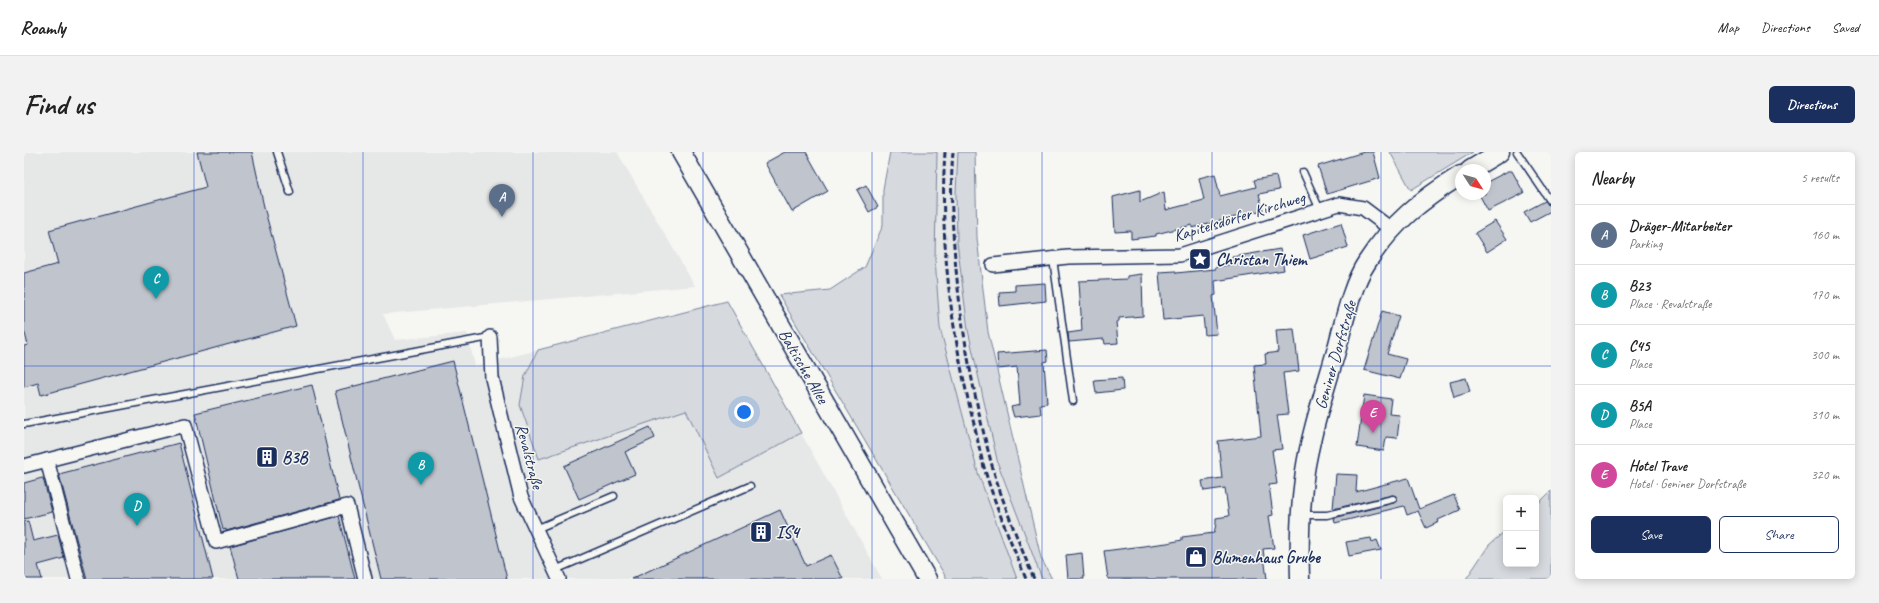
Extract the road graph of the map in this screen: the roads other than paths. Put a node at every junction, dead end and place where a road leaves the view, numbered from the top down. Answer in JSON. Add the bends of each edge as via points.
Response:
{"nodes":[{"id":1,"x":277,"y":152,"type":"edge"},
{"id":2,"x":682,"y":152,"type":"edge"},
{"id":3,"x":1500,"y":152,"type":"edge"},
{"id":4,"x":1517,"y":152,"type":"edge"},
{"id":5,"x":1480,"y":164,"type":"edge"},
{"id":6,"x":1303,"y":172,"type":"dead end"},
{"id":7,"x":1455,"y":180,"type":"edge"},
{"id":8,"x":290,"y":192,"type":"dead end"},
{"id":9,"x":1551,"y":202,"type":"edge"},
{"id":10,"x":1320,"y":210,"type":"junction"},
{"id":11,"x":1391,"y":229,"type":"junction"},
{"id":12,"x":1053,"y":259,"type":"junction"},
{"id":13,"x":993,"y":265,"type":"dead end"},
{"id":14,"x":490,"y":336,"type":"joint"},
{"id":15,"x":1073,"y":401,"type":"dead end"},
{"id":16,"x":24,"y":424,"type":"edge"},
{"id":17,"x":47,"y":460,"type":"junction"},
{"id":18,"x":24,"y":466,"type":"edge"},
{"id":19,"x":750,"y":486,"type":"dead end"},
{"id":20,"x":614,"y":496,"type":"dead end"},
{"id":21,"x":1393,"y":499,"type":"dead end"},
{"id":22,"x":1301,"y":515,"type":"junction"},
{"id":23,"x":536,"y":530,"type":"junction"},
{"id":24,"x":557,"y":574,"type":"edge"},
{"id":25,"x":78,"y":579,"type":"edge"},
{"id":26,"x":365,"y":579,"type":"edge"},
{"id":27,"x":927,"y":579,"type":"edge"},
{"id":28,"x":1300,"y":579,"type":"edge"}],
"edges":[{"from":1,"to":8,"type":"lane"},
{"from":2,"to":27,"type":"main road","name":"Baltische Allee"},
{"from":3,"to":5,"type":"main road"},
{"from":4,"to":9,"type":"lane"},
{"from":6,"to":10,"type":"lane"},
{"from":7,"to":11,"type":"main road","name":"Geniner Dorfstraße","via":[[1423,199]]},
{"from":10,"to":11,"type":"street","name":"Kapitelsdörfer Kirchweg","via":[[1339,204],[1363,208]]},
{"from":10,"to":12,"type":"street","name":"Kapitelsdörfer Kirchweg","via":[[1180,255]]},
{"from":11,"to":22,"type":"main road","name":"Geniner Dorfstraße","via":[[1366,264],[1348,305],[1305,470]]},
{"from":12,"to":13,"type":"street","name":"Kapitelsdörfer Kirchweg"},
{"from":12,"to":15,"type":"lane"},
{"from":14,"to":16,"type":"lane"},
{"from":14,"to":23,"type":"street","name":"Revalstraße","via":[[492,378],[521,497]]},
{"from":17,"to":18,"type":"street"},
{"from":17,"to":25,"type":"street"},
{"from":17,"to":26,"type":"street","via":[[186,425],[216,542],[347,506]]},
{"from":19,"to":24,"type":"lane"},
{"from":20,"to":23,"type":"lane"},
{"from":21,"to":22,"type":"lane","via":[[1327,515]]},
{"from":22,"to":28,"type":"main road","name":"Geniner Dorfstraße"},
{"from":23,"to":24,"type":"street","name":"Revalstraße"}]}
